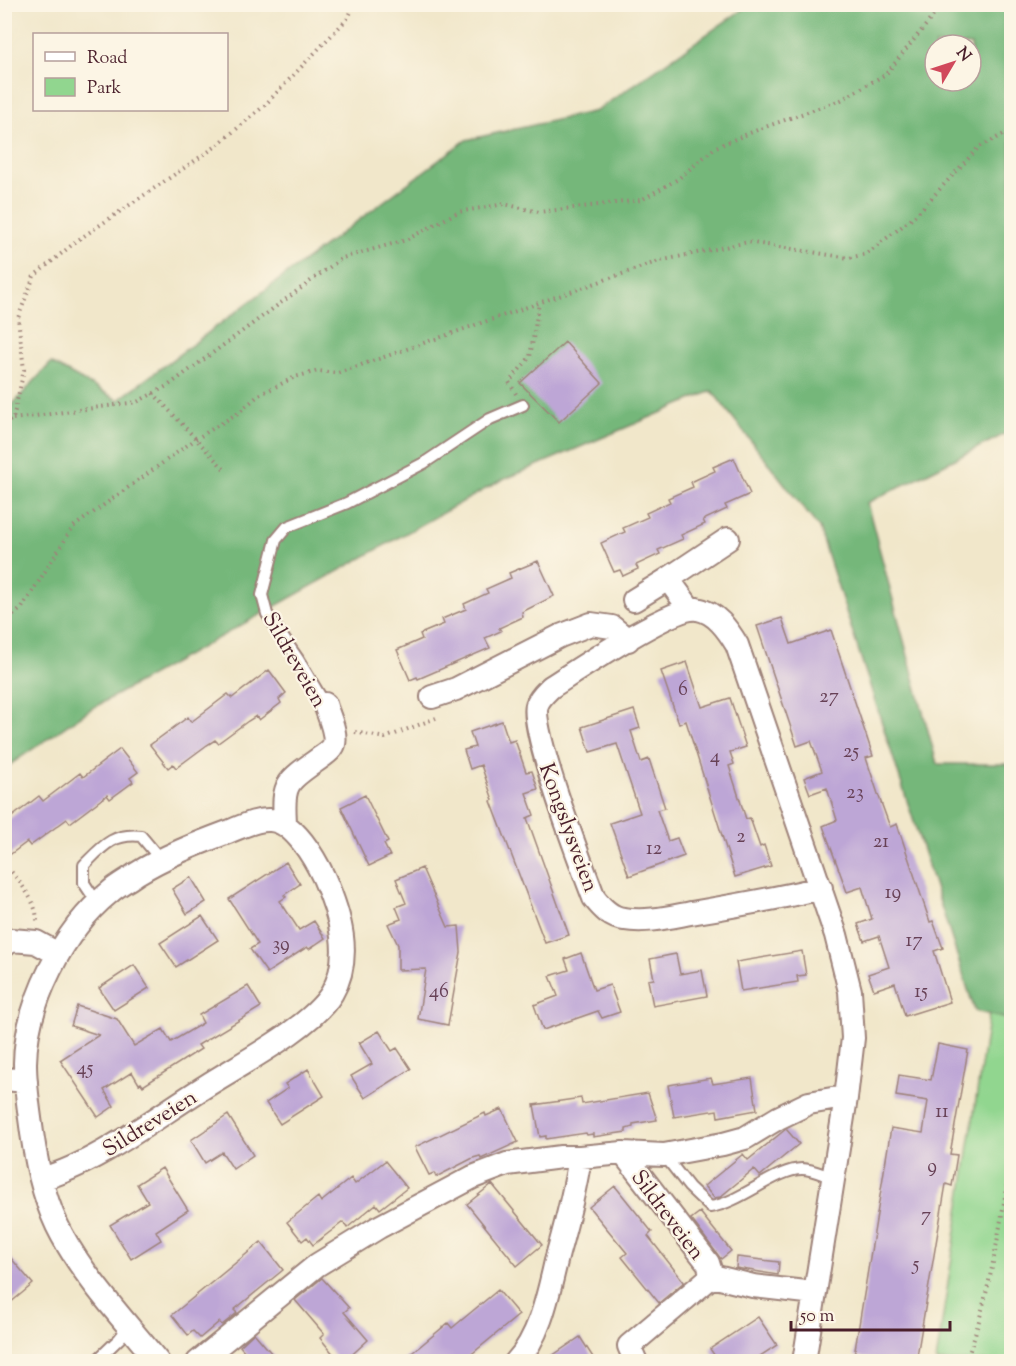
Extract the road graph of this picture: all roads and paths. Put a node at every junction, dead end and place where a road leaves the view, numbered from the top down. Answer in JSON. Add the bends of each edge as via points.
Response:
{"nodes":[{"id":1,"x":355,"y":4,"type":"edge"},
{"id":2,"x":943,"y":4,"type":"edge"},
{"id":3,"x":1011,"y":130,"type":"edge"},
{"id":4,"x":538,"y":303,"type":"junction"},
{"id":5,"x":153,"y":393,"type":"junction"},
{"id":6,"x":523,"y":405,"type":"joint"},
{"id":7,"x":13,"y":419,"type":"junction"},
{"id":8,"x":4,"y":424,"type":"edge"},
{"id":9,"x":196,"y":439,"type":"junction"},
{"id":10,"x":224,"y":469,"type":"dead end"},
{"id":11,"x":728,"y":539,"type":"dead end"},
{"id":12,"x":668,"y":579,"type":"junction"},
{"id":13,"x":634,"y":600,"type":"dead end"},
{"id":14,"x":690,"y":609,"type":"junction"},
{"id":15,"x":4,"y":623,"type":"edge"},
{"id":16,"x":628,"y":640,"type":"junction"},
{"id":17,"x":432,"y":697,"type":"dead end"},
{"id":18,"x":325,"y":704,"type":"joint"},
{"id":19,"x":285,"y":825,"type":"junction"},
{"id":20,"x":160,"y":860,"type":"junction"},
{"id":21,"x":4,"y":862,"type":"edge"},
{"id":22,"x":821,"y":888,"type":"junction"},
{"id":23,"x":98,"y":904,"type":"junction"},
{"id":24,"x":36,"y":942,"type":"junction"},
{"id":25,"x":4,"y":945,"type":"edge"},
{"id":26,"x":58,"y":954,"type":"junction"},
{"id":27,"x":15,"y":1080,"type":"edge"},
{"id":28,"x":846,"y":1098,"type":"junction"},
{"id":29,"x":1011,"y":1152,"type":"edge"},
{"id":30,"x":623,"y":1153,"type":"junction"},
{"id":31,"x":663,"y":1155,"type":"junction"},
{"id":32,"x":580,"y":1157,"type":"junction"},
{"id":33,"x":834,"y":1178,"type":"junction"},
{"id":34,"x":41,"y":1179,"type":"junction"},
{"id":35,"x":712,"y":1276,"type":"junction"},
{"id":36,"x":815,"y":1293,"type":"junction"},
{"id":37,"x":129,"y":1326,"type":"junction"},
{"id":38,"x":95,"y":1362,"type":"edge"},
{"id":39,"x":158,"y":1362,"type":"edge"},
{"id":40,"x":198,"y":1362,"type":"edge"},
{"id":41,"x":516,"y":1362,"type":"edge"},
{"id":42,"x":636,"y":1362,"type":"edge"},
{"id":43,"x":804,"y":1362,"type":"edge"},
{"id":44,"x":966,"y":1362,"type":"edge"}],
"edges":[{"from":1,"to":7,"type":"path","via":[[348,18],[264,106],[215,147],[78,240],[34,276],[18,318],[24,370]]},
{"from":2,"to":5,"type":"path","via":[[886,74],[841,100],[716,147],[678,179],[641,200],[539,212],[504,204],[458,212],[406,240],[342,258]]},
{"from":3,"to":4,"type":"path","via":[[979,147],[913,218],[866,254],[849,258],[748,242],[659,261]]},
{"from":4,"to":6,"type":"path","via":[[530,357],[509,382]]},
{"from":4,"to":9,"type":"path","via":[[338,373],[318,371],[295,377],[259,395]]},
{"from":5,"to":7,"type":"path","via":[[137,402]]},
{"from":5,"to":9,"type":"path"},
{"from":6,"to":18,"type":"lane","name":"Sildreveien","via":[[490,419],[424,463],[347,503],[287,527],[276,540],[262,595],[267,614]]},
{"from":7,"to":8,"type":"path"},
{"from":9,"to":10,"type":"path"},
{"from":9,"to":15,"type":"path","via":[[73,527],[22,608]]},
{"from":11,"to":12,"type":"street"},
{"from":12,"to":13,"type":"street"},
{"from":12,"to":14,"type":"street"},
{"from":14,"to":16,"type":"street","name":"Kongslysveien"},
{"from":14,"to":22,"type":"street","via":[[699,609],[722,622],[737,645]]},
{"from":16,"to":17,"type":"street","via":[[612,627],[591,624]]},
{"from":16,"to":22,"type":"street","name":"Kongslysveien","via":[[551,687],[537,705],[543,751],[585,874],[601,907],[623,919],[653,920]]},
{"from":18,"to":19,"type":"street","name":"Sildreveien","via":[[334,744],[289,784],[285,793]]},
{"from":19,"to":20,"type":"street","via":[[272,819],[253,823]]},
{"from":19,"to":34,"type":"street","name":"Sildreveien","via":[[310,852],[332,900],[344,946],[344,962],[332,994],[303,1024],[192,1095],[98,1154]]},
{"from":20,"to":23,"type":"street"},
{"from":20,"to":23,"type":"lane","via":[[141,836],[127,834],[107,843],[84,865],[84,883]]},
{"from":21,"to":24,"type":"path","via":[[37,913]]},
{"from":22,"to":28,"type":"street","via":[[850,991],[853,1038]]},
{"from":23,"to":26,"type":"street"},
{"from":24,"to":25,"type":"street","via":[[11,940]]},
{"from":24,"to":26,"type":"street"},
{"from":26,"to":27,"type":"street","via":[[35,1007]]},
{"from":27,"to":34,"type":"street"},
{"from":28,"to":31,"type":"street","name":"Sildreveien","via":[[809,1103],[745,1138]]},
{"from":28,"to":33,"type":"street"},
{"from":29,"to":44,"type":"path","via":[[995,1255],[980,1323]]},
{"from":30,"to":31,"type":"street","name":"Sildreveien"},
{"from":30,"to":32,"type":"street","name":"Sildreveien"},
{"from":30,"to":35,"type":"street","name":"Sildreveien","via":[[708,1263]]},
{"from":31,"to":33,"type":"lane","via":[[710,1207],[800,1169]]},
{"from":32,"to":40,"type":"street","name":"Sildreveien","via":[[507,1164],[473,1177],[379,1227],[316,1265]]},
{"from":32,"to":41,"type":"street","via":[[544,1307],[530,1342]]},
{"from":33,"to":36,"type":"street"},
{"from":34,"to":37,"type":"street","via":[[63,1238]]},
{"from":35,"to":36,"type":"street","name":"Sildreveien","via":[[753,1286]]},
{"from":35,"to":42,"type":"street","name":"Sildreveien","via":[[629,1346]]},
{"from":36,"to":43,"type":"street"},
{"from":37,"to":38,"type":"lane"},
{"from":37,"to":39,"type":"street"}]}
